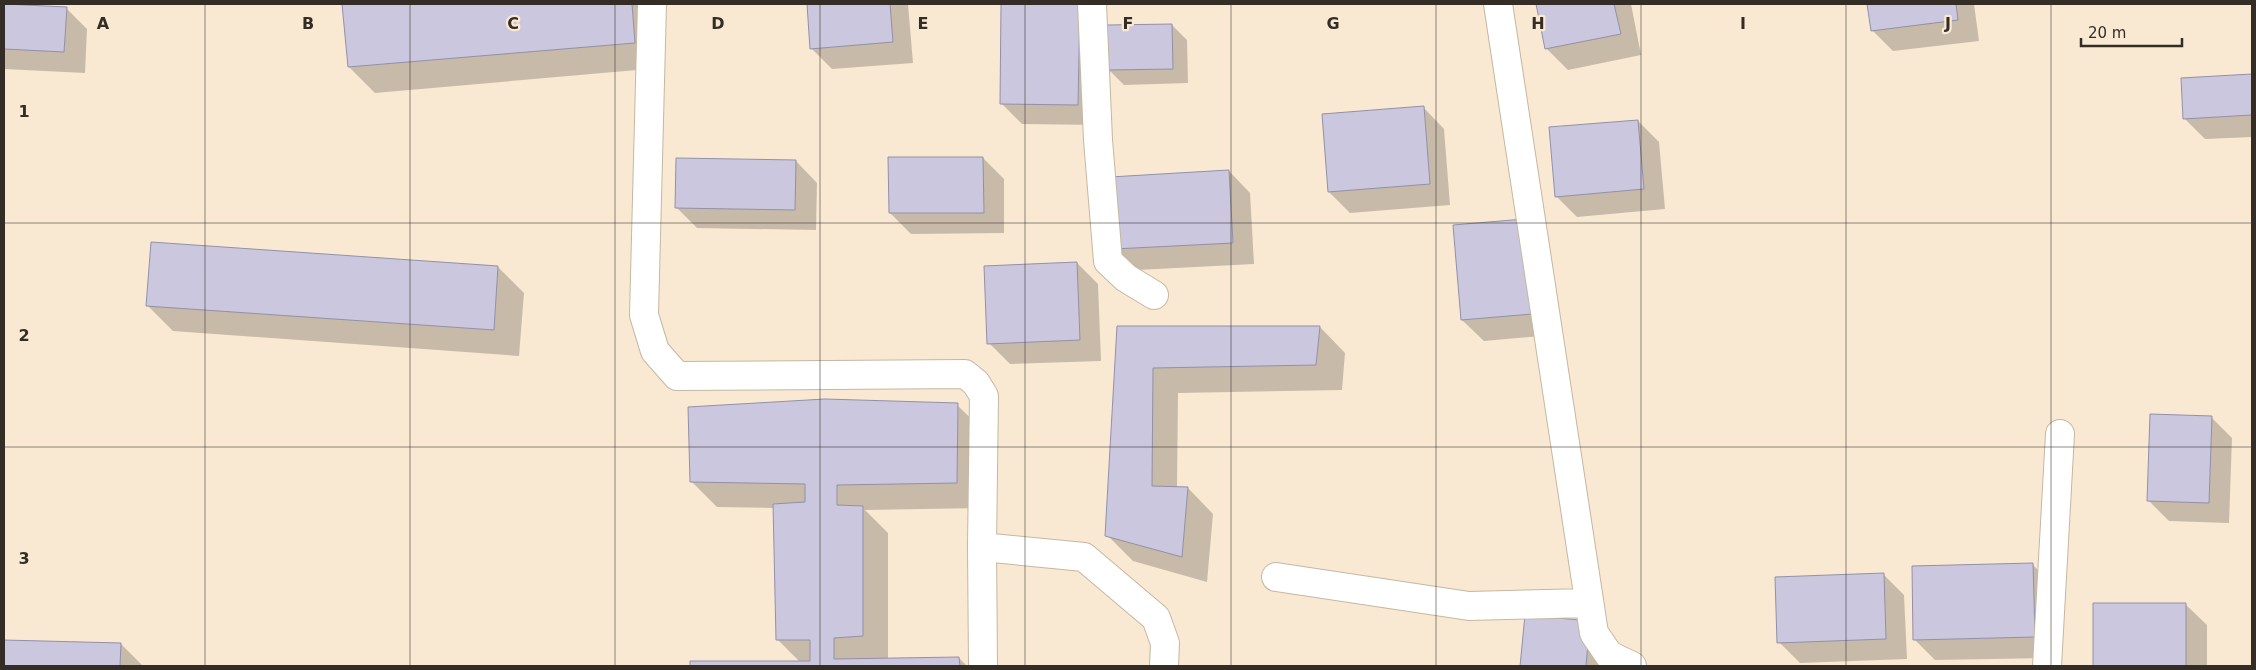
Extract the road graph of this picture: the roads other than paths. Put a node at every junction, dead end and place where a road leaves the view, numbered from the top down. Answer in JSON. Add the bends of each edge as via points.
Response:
{"nodes":[{"id":1,"x":652,"y":4,"type":"edge"},
{"id":2,"x":1092,"y":4,"type":"edge"},
{"id":3,"x":1498,"y":4,"type":"edge"},
{"id":4,"x":1154,"y":294,"type":"dead end"},
{"id":5,"x":2060,"y":434,"type":"dead end"},
{"id":6,"x":982,"y":547,"type":"junction"},
{"id":7,"x":1276,"y":577,"type":"dead end"},
{"id":8,"x":1589,"y":603,"type":"junction"},
{"id":9,"x":983,"y":666,"type":"edge"},
{"id":10,"x":1164,"y":666,"type":"edge"},
{"id":11,"x":1632,"y":666,"type":"edge"},
{"id":12,"x":2048,"y":666,"type":"edge"}],
"edges":[{"from":1,"to":6,"type":"street","via":[[644,316],[655,351],[677,376],[965,374],[984,396]]},
{"from":2,"to":4,"type":"street","via":[[1108,262],[1126,278]]},
{"from":3,"to":8,"type":"street"},
{"from":5,"to":12,"type":"street"},
{"from":6,"to":9,"type":"street"},
{"from":6,"to":10,"type":"street","via":[[1084,557],[1156,618],[1165,643]]},
{"from":7,"to":8,"type":"street","via":[[1469,606]]},
{"from":8,"to":11,"type":"street","via":[[1594,633],[1609,655]]}]}
